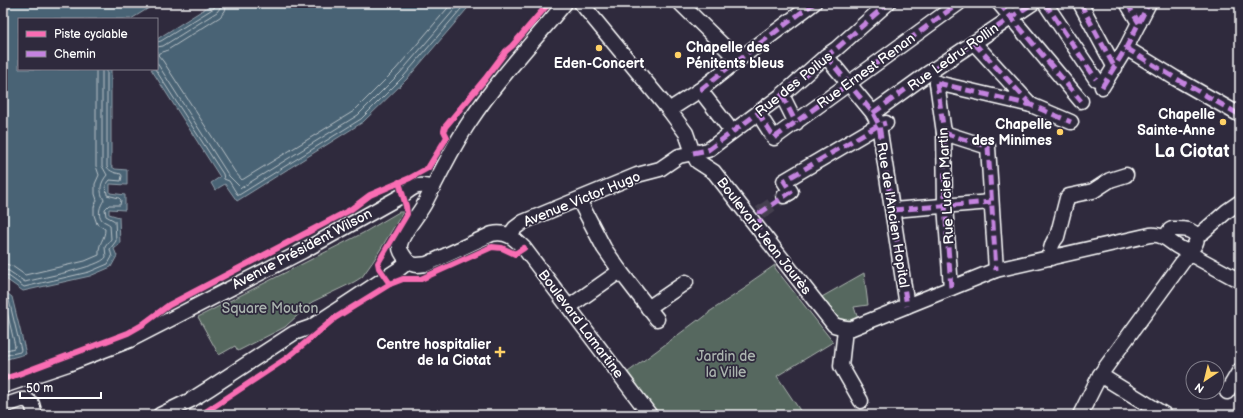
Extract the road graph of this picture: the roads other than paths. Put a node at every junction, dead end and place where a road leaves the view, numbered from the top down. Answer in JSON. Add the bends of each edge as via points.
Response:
{"nodes":[{"id":1,"x":565,"y":3,"type":"edge"},
{"id":2,"x":581,"y":3,"type":"edge"},
{"id":3,"x":680,"y":3,"type":"edge"},
{"id":4,"x":814,"y":3,"type":"edge"},
{"id":5,"x":888,"y":3,"type":"edge"},
{"id":6,"x":959,"y":3,"type":"edge"},
{"id":7,"x":999,"y":3,"type":"edge"},
{"id":8,"x":1033,"y":3,"type":"edge"},
{"id":9,"x":1044,"y":3,"type":"edge"},
{"id":10,"x":1080,"y":3,"type":"edge"},
{"id":11,"x":1127,"y":3,"type":"edge"},
{"id":12,"x":1149,"y":3,"type":"edge"},
{"id":13,"x":1011,"y":17,"type":"junction"},
{"id":14,"x":1140,"y":23,"type":"junction"},
{"id":15,"x":974,"y":43,"type":"junction"},
{"id":16,"x":1126,"y":48,"type":"junction"},
{"id":17,"x":826,"y":56,"type":"junction"},
{"id":18,"x":738,"y":60,"type":"junction"},
{"id":19,"x":1115,"y":68,"type":"junction"},
{"id":20,"x":932,"y":79,"type":"junction"},
{"id":21,"x":848,"y":84,"type":"junction"},
{"id":22,"x":700,"y":90,"type":"junction"},
{"id":23,"x":782,"y":95,"type":"junction"},
{"id":24,"x":1081,"y":101,"type":"dead end"},
{"id":25,"x":1032,"y":105,"type":"junction"},
{"id":26,"x":669,"y":110,"type":"junction"},
{"id":27,"x":758,"y":113,"type":"junction"},
{"id":28,"x":1240,"y":115,"type":"edge"},
{"id":29,"x":879,"y":120,"type":"junction"},
{"id":30,"x":1071,"y":122,"type":"dead end"},
{"id":31,"x":796,"y":123,"type":"junction"},
{"id":32,"x":727,"y":125,"type":"dead end"},
{"id":33,"x":944,"y":133,"type":"junction"},
{"id":34,"x":693,"y":153,"type":"junction"},
{"id":35,"x":1126,"y":175,"type":"dead end"},
{"id":36,"x":433,"y":188,"type":"junction"},
{"id":37,"x":403,"y":195,"type":"junction"},
{"id":38,"x":784,"y":196,"type":"dead end"},
{"id":39,"x":579,"y":200,"type":"junction"},
{"id":40,"x":991,"y":202,"type":"junction"},
{"id":41,"x":1240,"y":202,"type":"edge"},
{"id":42,"x":945,"y":205,"type":"junction"},
{"id":43,"x":423,"y":207,"type":"junction"},
{"id":44,"x":893,"y":210,"type":"junction"},
{"id":45,"x":760,"y":213,"type":"dead end"},
{"id":46,"x":759,"y":229,"type":"junction"},
{"id":47,"x":510,"y":235,"type":"junction"},
{"id":48,"x":1196,"y":236,"type":"junction"},
{"id":49,"x":1168,"y":239,"type":"junction"},
{"id":50,"x":1189,"y":251,"type":"junction"},
{"id":51,"x":1057,"y":256,"type":"junction"},
{"id":52,"x":407,"y":260,"type":"junction"},
{"id":53,"x":996,"y":270,"type":"junction"},
{"id":54,"x":620,"y":271,"type":"junction"},
{"id":55,"x":1240,"y":281,"type":"edge"},
{"id":56,"x":686,"y":282,"type":"dead end"},
{"id":57,"x":952,"y":288,"type":"junction"},
{"id":58,"x":907,"y":306,"type":"junction"},
{"id":59,"x":569,"y":307,"type":"junction"},
{"id":60,"x":648,"y":308,"type":"junction"},
{"id":61,"x":657,"y":319,"type":"dead end"},
{"id":62,"x":848,"y":328,"type":"junction"},
{"id":63,"x":1240,"y":370,"type":"edge"},
{"id":64,"x":1100,"y":375,"type":"junction"},
{"id":65,"x":3,"y":386,"type":"edge"},
{"id":66,"x":1227,"y":392,"type":"dead end"},
{"id":67,"x":861,"y":401,"type":"dead end"},
{"id":68,"x":3,"y":406,"type":"edge"},
{"id":69,"x":35,"y":415,"type":"edge"},
{"id":70,"x":160,"y":415,"type":"edge"},
{"id":71,"x":650,"y":415,"type":"edge"},
{"id":72,"x":1080,"y":415,"type":"edge"},
{"id":73,"x":1165,"y":415,"type":"edge"}],
"edges":[{"from":1,"to":36,"type":"street","via":[[470,120]]},
{"from":2,"to":26,"type":"street","name":"Boulevard Jean Jaurès"},
{"from":3,"to":18,"type":"street"},
{"from":4,"to":18,"type":"street"},
{"from":5,"to":17,"type":"street","name":"Rue des Poilus"},
{"from":6,"to":21,"type":"street","name":"Rue Ernest Renan"},
{"from":7,"to":13,"type":"street"},
{"from":8,"to":13,"type":"street","name":"Rue Ledru-Rollin"},
{"from":9,"to":19,"type":"street","via":[[1099,83]]},
{"from":10,"to":19,"type":"street"},
{"from":11,"to":14,"type":"street"},
{"from":12,"to":14,"type":"street"},
{"from":13,"to":15,"type":"street","name":"Rue Ledru-Rollin"},
{"from":13,"to":24,"type":"street"},
{"from":14,"to":16,"type":"street"},
{"from":15,"to":20,"type":"street","name":"Rue Ledru-Rollin"},
{"from":15,"to":25,"type":"street"},
{"from":16,"to":19,"type":"street"},
{"from":16,"to":28,"type":"street"},
{"from":17,"to":21,"type":"street"},
{"from":17,"to":23,"type":"street","name":"Rue des Poilus"},
{"from":18,"to":22,"type":"street"},
{"from":20,"to":25,"type":"street"},
{"from":20,"to":29,"type":"street","name":"Rue Ledru-Rollin"},
{"from":20,"to":33,"type":"street","name":"Rue Lucien Martin"},
{"from":21,"to":29,"type":"street"},
{"from":21,"to":31,"type":"street","name":"Rue Ernest Renan"},
{"from":22,"to":26,"type":"street"},
{"from":22,"to":32,"type":"street"},
{"from":23,"to":27,"type":"street","name":"Rue des Poilus"},
{"from":23,"to":31,"type":"street"},
{"from":25,"to":30,"type":"street"},
{"from":26,"to":34,"type":"street","name":"Boulevard Jean Jaurès","via":[[686,133]]},
{"from":27,"to":31,"type":"street","name":"Rue Ernest Renan","via":[[774,138]]},
{"from":27,"to":34,"type":"street","name":"Rue des Poilus","via":[[708,150]]},
{"from":29,"to":38,"type":"street","name":"Rue Ledru-Rollin","via":[[784,181],[791,192]]},
{"from":29,"to":44,"type":"street","name":"Rue de l'Ancien Hopital"},
{"from":33,"to":40,"type":"street","via":[[988,147]]},
{"from":33,"to":42,"type":"street","name":"Rue Lucien Martin"},
{"from":34,"to":39,"type":"street","name":"Avenue Victor Hugo","via":[[679,156],[660,169],[636,175]]},
{"from":34,"to":46,"type":"street","name":"Boulevard Jean Jaurès","via":[[697,161],[714,172]]},
{"from":35,"to":51,"type":"street","via":[[1110,180],[1092,191],[1067,198],[1058,237],[1054,240],[1050,252]]},
{"from":36,"to":37,"type":"street","name":"Avenue Président Wilson","via":[[417,185]]},
{"from":36,"to":43,"type":"street"},
{"from":37,"to":43,"type":"street","via":[[410,195]]},
{"from":37,"to":65,"type":"street","name":"Avenue Président Wilson","via":[[130,340]]},
{"from":39,"to":47,"type":"street","name":"Avenue Victor Hugo","via":[[523,222]]},
{"from":39,"to":54,"type":"street","via":[[604,248]]},
{"from":40,"to":42,"type":"street"},
{"from":40,"to":53,"type":"street"},
{"from":41,"to":48,"type":"street"},
{"from":42,"to":44,"type":"street"},
{"from":42,"to":57,"type":"street","name":"Rue Lucien Martin"},
{"from":43,"to":52,"type":"street","via":[[400,245]]},
{"from":44,"to":58,"type":"street","name":"Rue de l'Ancien Hopital"},
{"from":45,"to":46,"type":"street"},
{"from":46,"to":62,"type":"street","name":"Boulevard Jean Jaurès","via":[[834,325]]},
{"from":47,"to":52,"type":"street","name":"Avenue Victor Hugo","via":[[492,234],[427,264],[416,266]]},
{"from":47,"to":59,"type":"street","name":"Boulevard Lamartine","via":[[524,248]]},
{"from":48,"to":49,"type":"street","via":[[1189,230],[1172,229],[1168,233]]},
{"from":48,"to":50,"type":"street","via":[[1196,242]]},
{"from":49,"to":50,"type":"street","via":[[1182,250]]},
{"from":49,"to":51,"type":"street","via":[[1157,234],[1150,235]]},
{"from":50,"to":55,"type":"street"},
{"from":50,"to":64,"type":"street"},
{"from":51,"to":53,"type":"street"},
{"from":52,"to":70,"type":"street","via":[[399,269],[311,328],[294,333],[191,400]]},
{"from":53,"to":57,"type":"street"},
{"from":54,"to":59,"type":"street"},
{"from":54,"to":60,"type":"street"},
{"from":56,"to":60,"type":"street"},
{"from":57,"to":58,"type":"street"},
{"from":58,"to":62,"type":"street"},
{"from":59,"to":71,"type":"street","name":"Boulevard Lamartine"},
{"from":60,"to":61,"type":"street"},
{"from":62,"to":67,"type":"street","via":[[841,366]]},
{"from":63,"to":66,"type":"street"},
{"from":64,"to":72,"type":"street"},
{"from":64,"to":73,"type":"street"},
{"from":68,"to":69,"type":"street","via":[[27,400],[32,404]]}]}
